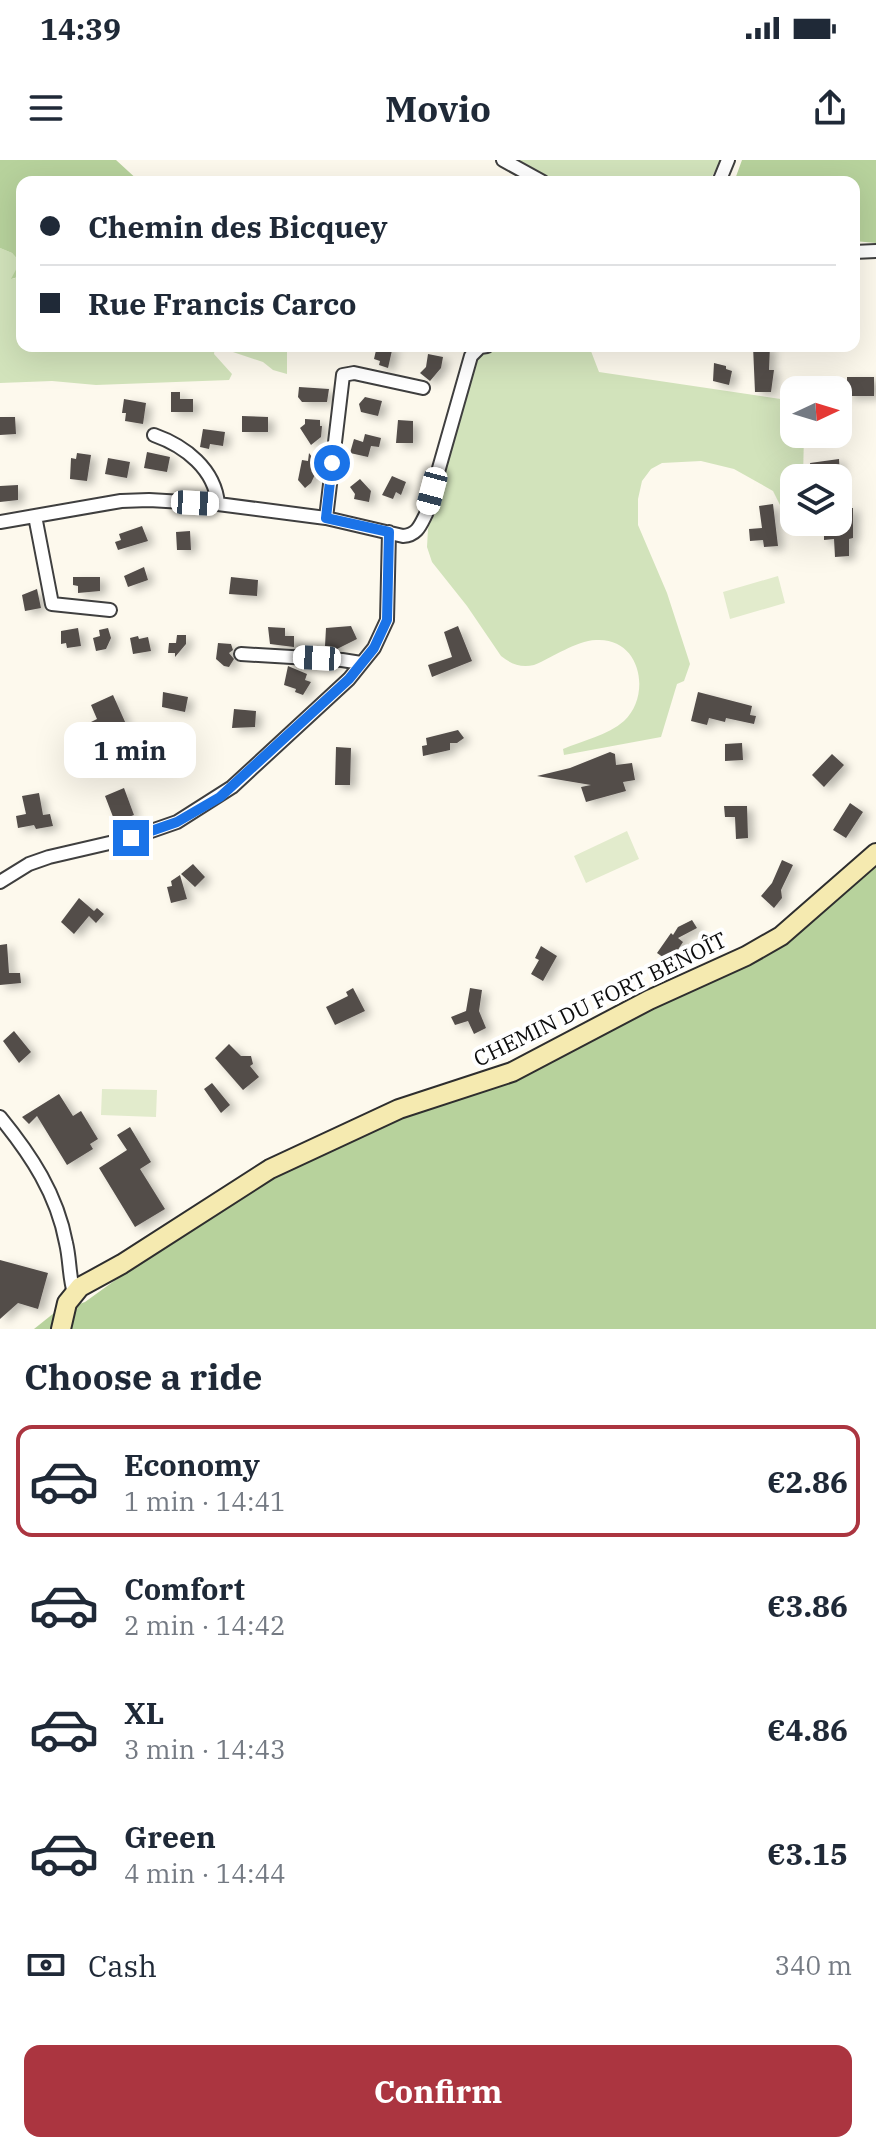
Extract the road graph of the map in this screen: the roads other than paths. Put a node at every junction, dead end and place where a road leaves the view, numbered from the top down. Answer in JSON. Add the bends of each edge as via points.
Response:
{"nodes":[{"id":1,"x":503,"y":160,"type":"edge"},
{"id":2,"x":532,"y":176,"type":"edge"},
{"id":3,"x":475,"y":352,"type":"edge"},
{"id":4,"x":423,"y":388,"type":"dead end"},
{"id":5,"x":154,"y":435,"type":"dead end"},
{"id":6,"x":218,"y":504,"type":"junction"},
{"id":7,"x":35,"y":516,"type":"junction"},
{"id":8,"x":326,"y":518,"type":"junction"},
{"id":9,"x":0,"y":522,"type":"edge"},
{"id":10,"x":389,"y":532,"type":"junction"},
{"id":11,"x":110,"y":610,"type":"dead end"},
{"id":12,"x":241,"y":654,"type":"dead end"},
{"id":13,"x":361,"y":663,"type":"junction"},
{"id":14,"x":876,"y":853,"type":"edge"},
{"id":15,"x":0,"y":882,"type":"edge"},
{"id":16,"x":0,"y":1117,"type":"edge"},
{"id":17,"x":74,"y":1293,"type":"junction"},
{"id":18,"x":61,"y":1329,"type":"edge"}],
"edges":[{"from":1,"to":2,"type":"street"},
{"from":3,"to":10,"type":"street","via":[[426,514],[412,536]]},
{"from":4,"to":8,"type":"street","via":[[343,375]]},
{"from":5,"to":6,"type":"street","via":[[198,462],[213,483]]},
{"from":6,"to":7,"type":"street","via":[[121,501]]},
{"from":6,"to":8,"type":"street"},
{"from":7,"to":9,"type":"street"},
{"from":7,"to":11,"type":"street","via":[[52,604]]},
{"from":8,"to":10,"type":"street"},
{"from":10,"to":13,"type":"street","via":[[387,620]]},
{"from":12,"to":13,"type":"street"},
{"from":13,"to":15,"type":"street","via":[[220,797],[177,822],[49,857]]},
{"from":14,"to":17,"type":"street","name":"CHEMIN DU FORT BENOÎT","via":[[781,936],[746,956],[512,1072],[399,1109],[270,1169]]},
{"from":16,"to":17,"type":"street","via":[[46,1180],[66,1242]]},
{"from":17,"to":18,"type":"street"}]}
